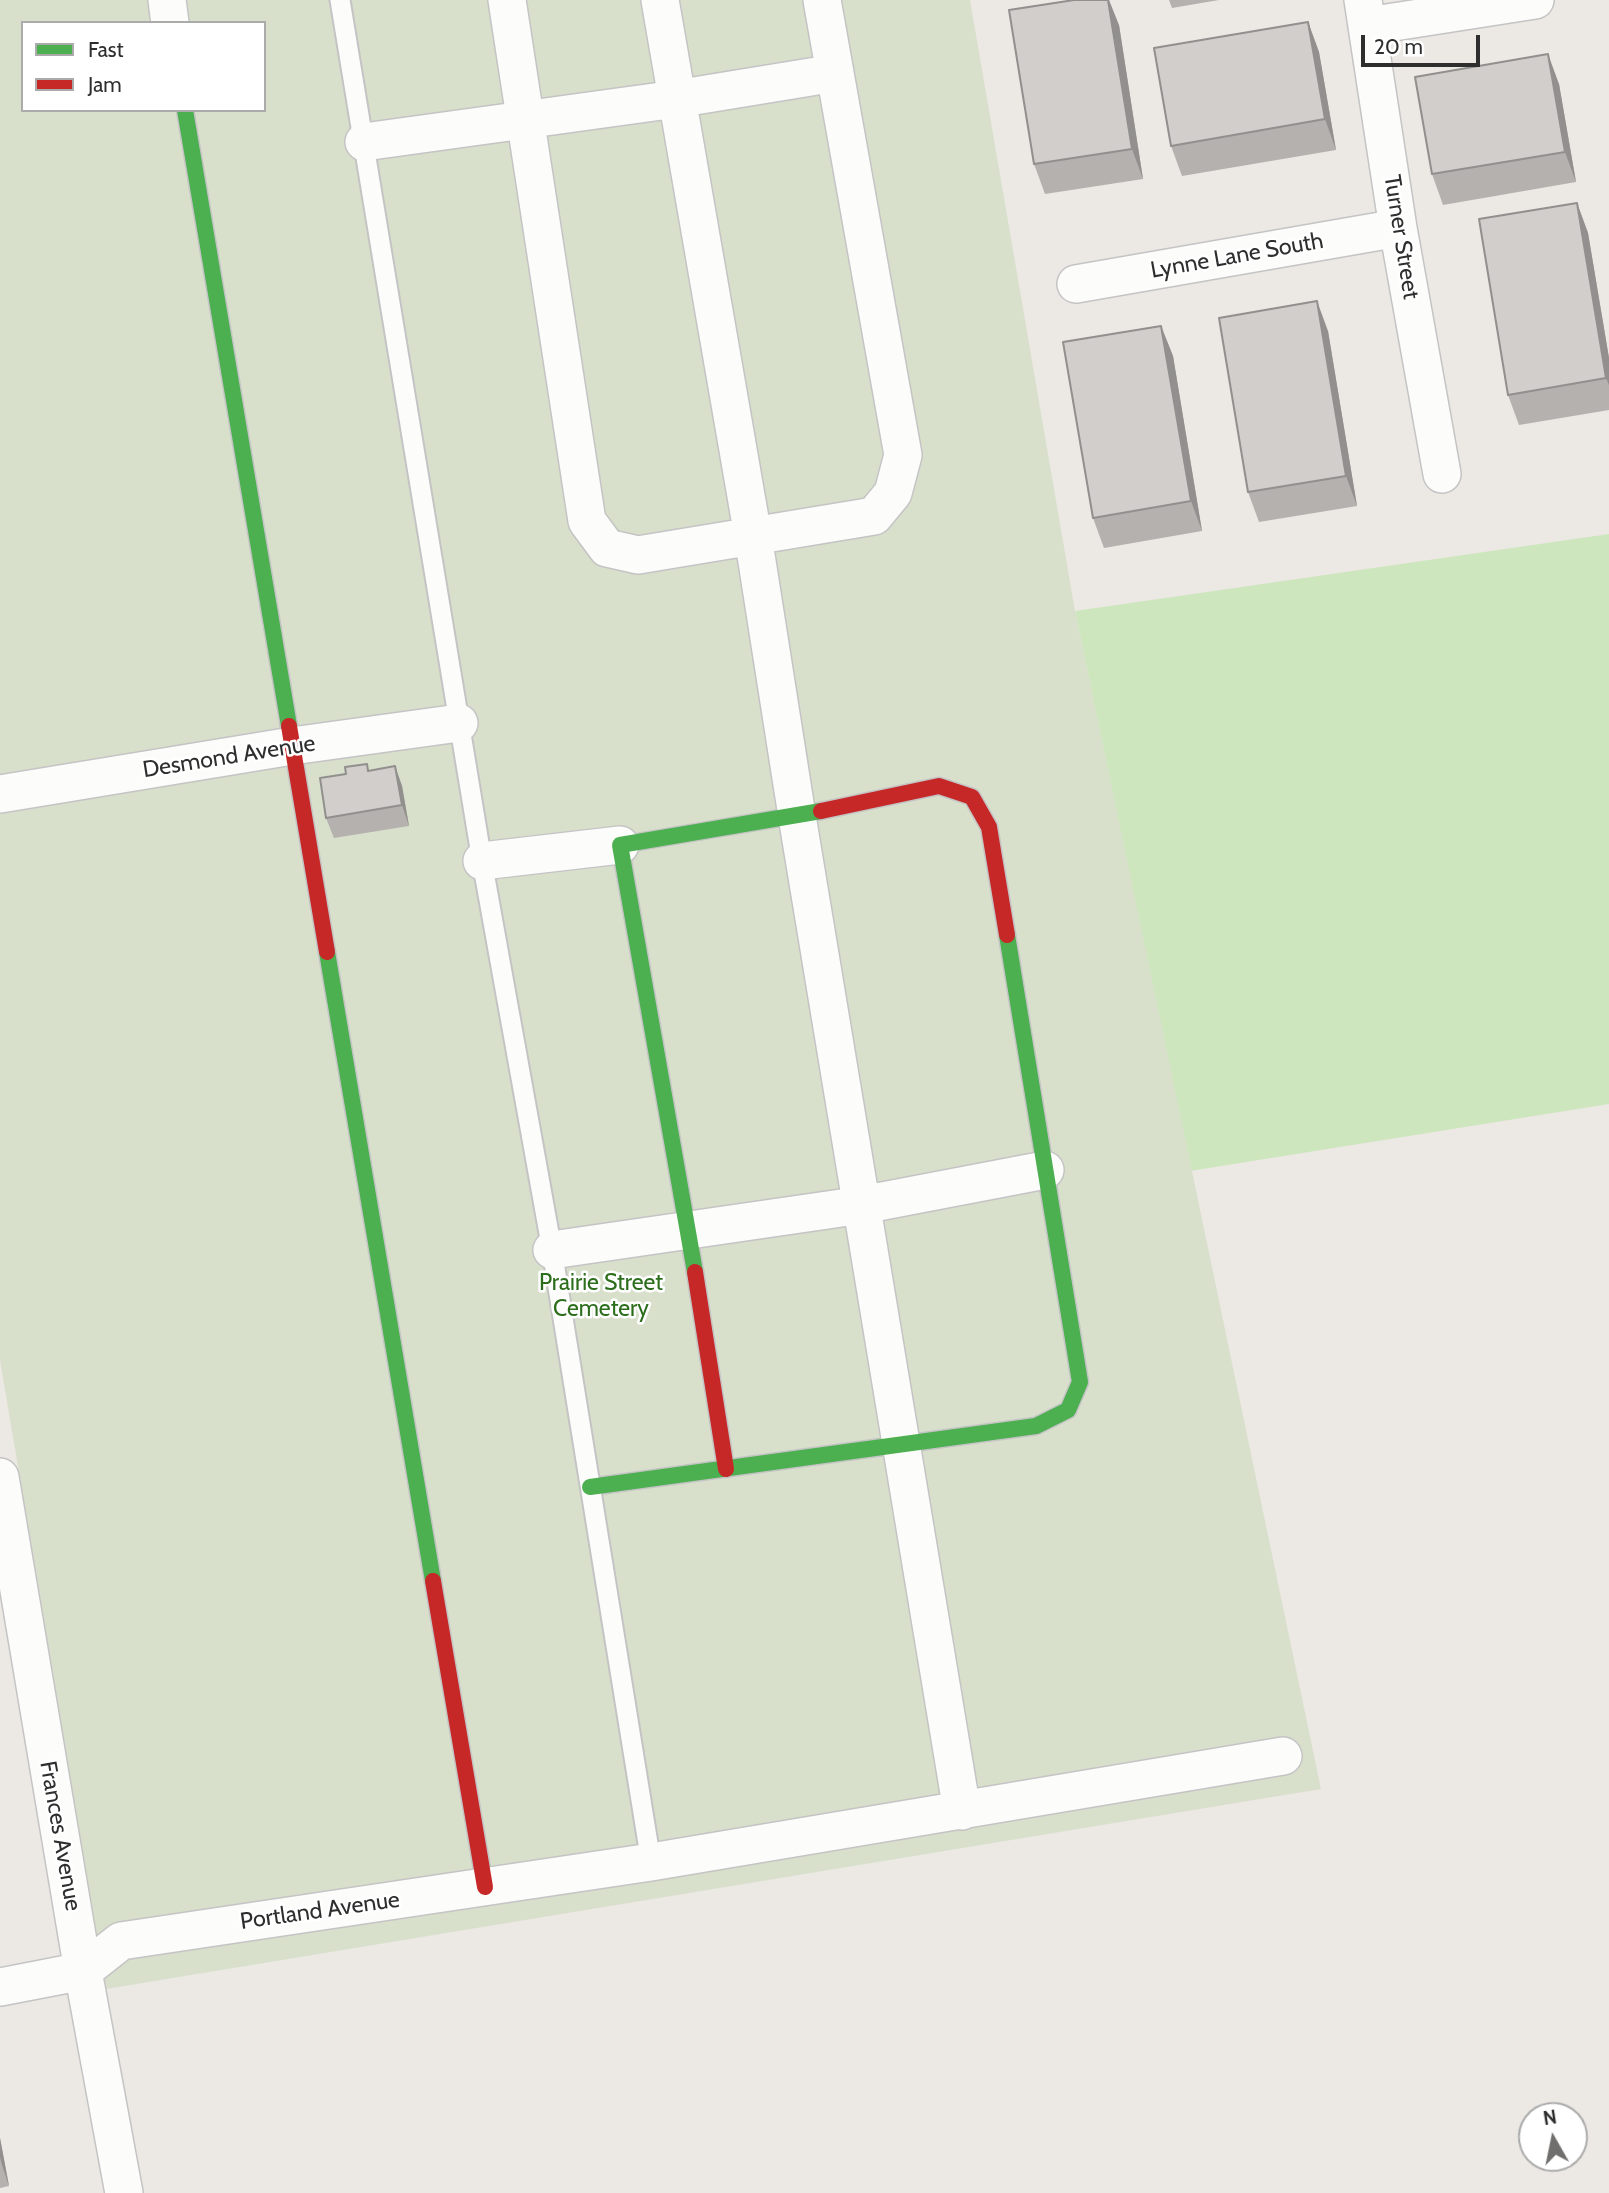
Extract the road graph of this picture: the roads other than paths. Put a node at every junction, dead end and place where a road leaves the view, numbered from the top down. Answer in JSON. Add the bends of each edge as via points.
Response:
{"nodes":[{"id":1,"x":167,"y":0,"type":"edge"},
{"id":2,"x":341,"y":0,"type":"edge"},
{"id":3,"x":507,"y":0,"type":"edge"},
{"id":4,"x":660,"y":0,"type":"edge"},
{"id":5,"x":822,"y":0,"type":"edge"},
{"id":6,"x":1535,"y":0,"type":"edge"},
{"id":7,"x":1366,"y":13,"type":"edge"},
{"id":8,"x":170,"y":21,"type":"edge"},
{"id":9,"x":835,"y":72,"type":"junction"},
{"id":10,"x":676,"y":99,"type":"junction"},
{"id":11,"x":185,"y":112,"type":"edge"},
{"id":12,"x":527,"y":119,"type":"junction"},
{"id":13,"x":364,"y":142,"type":"junction"},
{"id":14,"x":1398,"y":228,"type":"junction"},
{"id":15,"x":1076,"y":284,"type":"dead end"},
{"id":16,"x":1441,"y":474,"type":"dead end"},
{"id":17,"x":753,"y":536,"type":"junction"},
{"id":18,"x":459,"y":723,"type":"junction"},
{"id":19,"x":292,"y":746,"type":"junction"},
{"id":20,"x":0,"y":794,"type":"edge"},
{"id":21,"x":797,"y":816,"type":"junction"},
{"id":22,"x":620,"y":845,"type":"junction"},
{"id":23,"x":482,"y":861,"type":"junction"},
{"id":24,"x":1045,"y":1170,"type":"junction"},
{"id":25,"x":862,"y":1205,"type":"junction"},
{"id":26,"x":690,"y":1231,"type":"junction"},
{"id":27,"x":552,"y":1250,"type":"junction"},
{"id":28,"x":902,"y":1446,"type":"junction"},
{"id":29,"x":726,"y":1469,"type":"junction"},
{"id":30,"x":0,"y":1477,"type":"edge"},
{"id":31,"x":590,"y":1487,"type":"junction"},
{"id":32,"x":1283,"y":1756,"type":"dead end"},
{"id":33,"x":962,"y":1811,"type":"junction"},
{"id":34,"x":651,"y":1862,"type":"junction"},
{"id":35,"x":485,"y":1887,"type":"junction"},
{"id":36,"x":83,"y":1971,"type":"junction"},
{"id":37,"x":0,"y":1987,"type":"edge"},
{"id":38,"x":124,"y":2193,"type":"edge"}],
"edges":[{"from":1,"to":8,"type":"street"},
{"from":2,"to":13,"type":"lane"},
{"from":3,"to":12,"type":"street"},
{"from":4,"to":10,"type":"street"},
{"from":5,"to":9,"type":"street"},
{"from":6,"to":7,"type":"street"},
{"from":7,"to":14,"type":"street","name":"Turner Street"},
{"from":9,"to":10,"type":"street"},
{"from":9,"to":17,"type":"street","via":[[903,455],[894,493],[874,516]]},
{"from":10,"to":12,"type":"street"},
{"from":10,"to":17,"type":"street"},
{"from":11,"to":19,"type":"street"},
{"from":12,"to":13,"type":"street"},
{"from":12,"to":17,"type":"street","via":[[587,521],[607,548],[638,555]]},
{"from":13,"to":18,"type":"lane"},
{"from":14,"to":15,"type":"street","name":"Lynne Lane South"},
{"from":14,"to":16,"type":"street","name":"Turner Street"},
{"from":17,"to":21,"type":"street"},
{"from":18,"to":19,"type":"street","name":"Desmond Avenue"},
{"from":18,"to":23,"type":"lane"},
{"from":19,"to":20,"type":"street","name":"Desmond Avenue"},
{"from":19,"to":35,"type":"street"},
{"from":21,"to":22,"type":"street"},
{"from":21,"to":24,"type":"street","via":[[939,786],[972,797],[989,827]]},
{"from":21,"to":25,"type":"street"},
{"from":22,"to":23,"type":"street"},
{"from":22,"to":26,"type":"street"},
{"from":23,"to":27,"type":"lane"},
{"from":24,"to":25,"type":"street"},
{"from":24,"to":28,"type":"street","via":[[1080,1382],[1068,1410],[1036,1426]]},
{"from":25,"to":26,"type":"street"},
{"from":25,"to":28,"type":"street"},
{"from":26,"to":27,"type":"street"},
{"from":26,"to":29,"type":"street"},
{"from":27,"to":31,"type":"lane"},
{"from":28,"to":29,"type":"street"},
{"from":28,"to":33,"type":"street"},
{"from":29,"to":31,"type":"street"},
{"from":30,"to":36,"type":"street","name":"Frances Avenue"},
{"from":31,"to":34,"type":"lane"},
{"from":32,"to":33,"type":"street","name":"Portland Avenue"},
{"from":33,"to":34,"type":"street","name":"Portland Avenue"},
{"from":34,"to":35,"type":"street","name":"Portland Avenue"},
{"from":35,"to":36,"type":"street","name":"Portland Avenue","via":[[121,1941]]},
{"from":36,"to":37,"type":"street","name":"Portland Avenue"},
{"from":36,"to":38,"type":"street","name":"Frances Avenue"}]}
